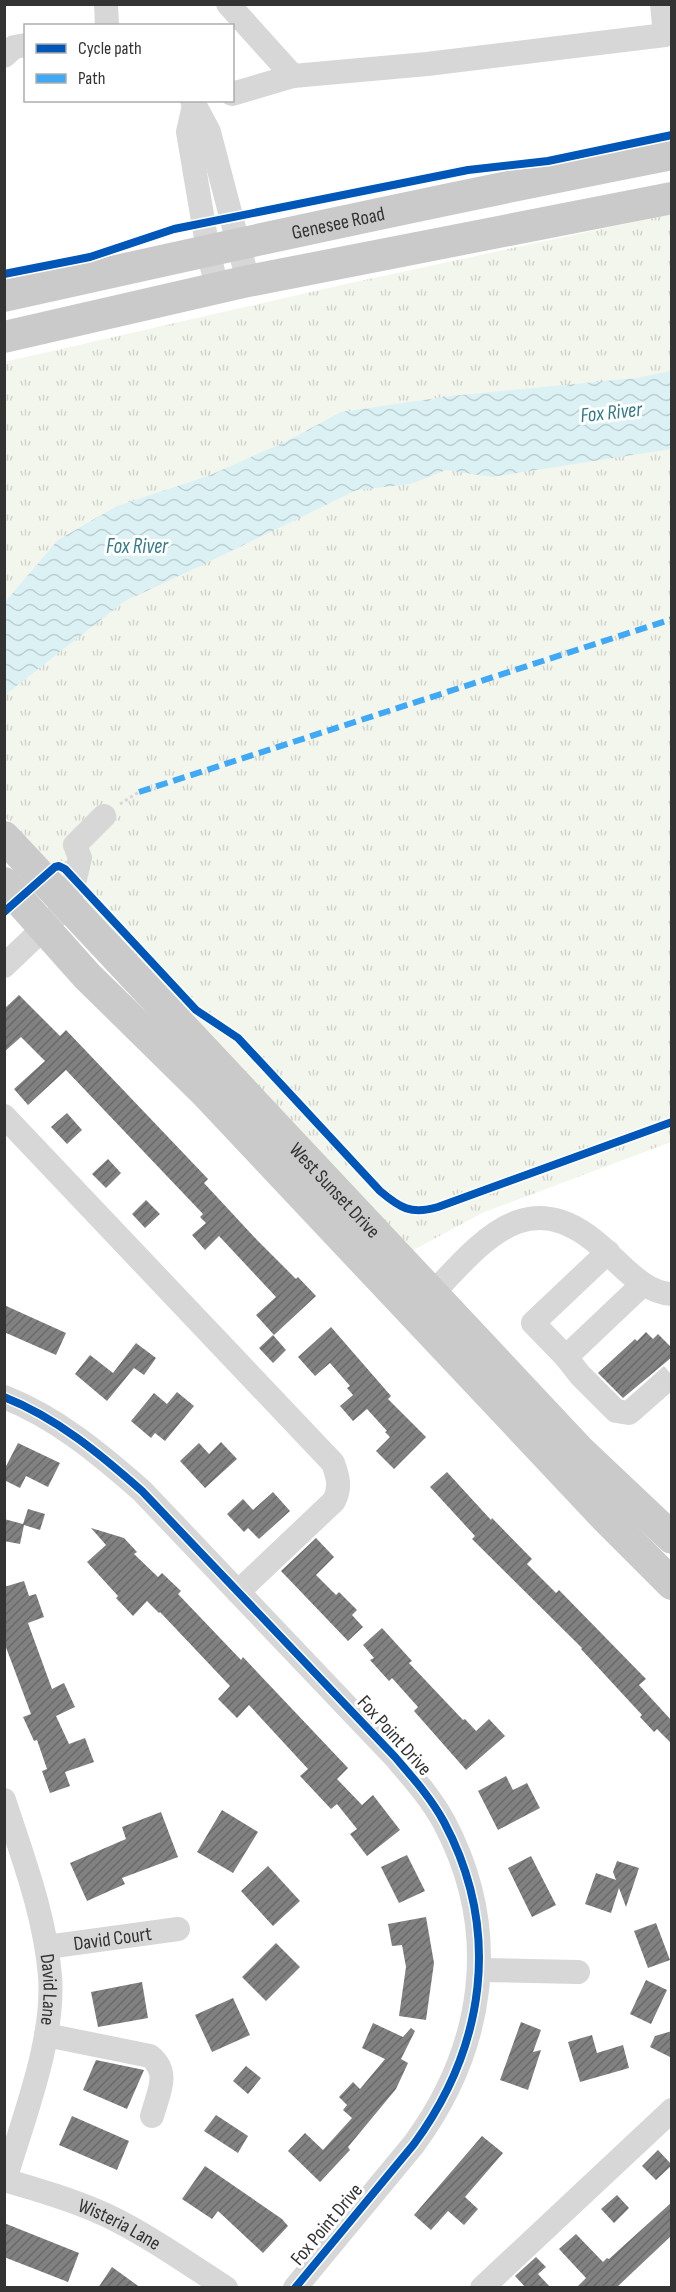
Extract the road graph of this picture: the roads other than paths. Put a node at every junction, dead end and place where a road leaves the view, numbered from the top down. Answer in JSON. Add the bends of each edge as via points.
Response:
{"nodes":[{"id":1,"x":106,"y":4,"type":"edge"},
{"id":2,"x":228,"y":4,"type":"edge"},
{"id":3,"x":662,"y":4,"type":"edge"},
{"id":4,"x":107,"y":24,"type":"edge"},
{"id":5,"x":668,"y":35,"type":"edge"},
{"id":6,"x":24,"y":45,"type":"edge"},
{"id":7,"x":4,"y":56,"type":"edge"},
{"id":8,"x":293,"y":76,"type":"junction"},
{"id":9,"x":234,"y":93,"type":"edge"},
{"id":10,"x":198,"y":102,"type":"edge"},
{"id":11,"x":672,"y":154,"type":"edge"},
{"id":12,"x":672,"y":198,"type":"edge"},
{"id":13,"x":239,"y":243,"type":"junction"},
{"id":14,"x":208,"y":250,"type":"junction"},
{"id":15,"x":248,"y":281,"type":"junction"},
{"id":16,"x":217,"y":288,"type":"junction"},
{"id":17,"x":4,"y":296,"type":"edge"},
{"id":18,"x":4,"y":337,"type":"edge"},
{"id":19,"x":104,"y":816,"type":"dead end"},
{"id":20,"x":4,"y":837,"type":"edge"},
{"id":21,"x":4,"y":883,"type":"edge"},
{"id":22,"x":69,"y":904,"type":"junction"},
{"id":23,"x":43,"y":928,"type":"junction"},
{"id":24,"x":4,"y":966,"type":"edge"},
{"id":25,"x":4,"y":1116,"type":"edge"},
{"id":26,"x":608,"y":1252,"type":"junction"},
{"id":27,"x":643,"y":1284,"type":"junction"},
{"id":28,"x":672,"y":1294,"type":"edge"},
{"id":29,"x":423,"y":1304,"type":"junction"},
{"id":30,"x":566,"y":1358,"type":"junction"},
{"id":31,"x":654,"y":1390,"type":"tunnel mouth"},
{"id":32,"x":4,"y":1397,"type":"edge"},
{"id":33,"x":672,"y":1538,"type":"edge"},
{"id":34,"x":665,"y":1574,"type":"edge"},
{"id":35,"x":238,"y":1592,"type":"junction"},
{"id":36,"x":4,"y":1800,"type":"edge"},
{"id":37,"x":178,"y":1929,"type":"dead end"},
{"id":38,"x":46,"y":1947,"type":"junction"},
{"id":39,"x":480,"y":1970,"type":"junction"},
{"id":40,"x":578,"y":1972,"type":"dead end"},
{"id":41,"x":46,"y":2035,"type":"junction"},
{"id":42,"x":672,"y":2110,"type":"edge"},
{"id":43,"x":152,"y":2116,"type":"dead end"},
{"id":44,"x":5,"y":2180,"type":"edge"},
{"id":45,"x":226,"y":2288,"type":"edge"},
{"id":46,"x":295,"y":2288,"type":"edge"},
{"id":47,"x":482,"y":2288,"type":"edge"}],
"edges":[{"from":1,"to":4,"type":"street"},
{"from":2,"to":8,"type":"street"},
{"from":3,"to":5,"type":"street"},
{"from":5,"to":8,"type":"street"},
{"from":6,"to":7,"type":"street","via":[[14,47]]},
{"from":8,"to":9,"type":"street"},
{"from":10,"to":13,"type":"street"},
{"from":10,"to":14,"type":"street","via":[[188,132]]},
{"from":11,"to":13,"type":"main road","name":"Genesee Road"},
{"from":12,"to":15,"type":"main road","name":"Genesee Road"},
{"from":13,"to":14,"type":"main road","name":"Genesee Road"},
{"from":13,"to":15,"type":"street"},
{"from":14,"to":16,"type":"street"},
{"from":14,"to":17,"type":"main road","name":"Genesee Road"},
{"from":15,"to":16,"type":"main road","name":"Genesee Road"},
{"from":16,"to":18,"type":"main road","name":"Genesee Road"},
{"from":19,"to":22,"type":"street","via":[[75,845],[80,858]]},
{"from":20,"to":22,"type":"main road","name":"West Sunset Drive"},
{"from":21,"to":23,"type":"main road","name":"West Sunset Drive"},
{"from":22,"to":23,"type":"street"},
{"from":22,"to":29,"type":"main road","name":"West Sunset Drive"},
{"from":23,"to":24,"type":"street"},
{"from":23,"to":29,"type":"main road","name":"West Sunset Drive","via":[[87,976]]},
{"from":25,"to":35,"type":"street","via":[[333,1463],[339,1478],[334,1501]]},
{"from":26,"to":27,"type":"street"},
{"from":26,"to":29,"type":"street","via":[[562,1220],[535,1217],[514,1221],[494,1235]]},
{"from":26,"to":30,"type":"street","via":[[533,1323]]},
{"from":27,"to":28,"type":"street"},
{"from":27,"to":30,"type":"street"},
{"from":29,"to":33,"type":"main road","name":"West Sunset Drive"},
{"from":29,"to":34,"type":"main road","name":"West Sunset Drive","via":[[606,1518]]},
{"from":30,"to":31,"type":"street","via":[[616,1411],[629,1413]]},
{"from":32,"to":35,"type":"street","name":"Fox Point Drive","via":[[39,1413],[106,1460],[142,1491]]},
{"from":35,"to":39,"type":"street","name":"Fox Point Drive","via":[[395,1756],[444,1822],[471,1896]]},
{"from":36,"to":38,"type":"street","name":"David Lane","via":[[42,1918]]},
{"from":37,"to":38,"type":"street","name":"David Court"},
{"from":38,"to":41,"type":"street","name":"David Lane","via":[[51,1978]]},
{"from":39,"to":40,"type":"street"},
{"from":39,"to":46,"type":"street","name":"Fox Point Drive","via":[[465,2048],[446,2096],[414,2144]]},
{"from":41,"to":43,"type":"street","via":[[150,2056],[159,2063],[163,2074]]},
{"from":41,"to":44,"type":"street","name":"David Lane"},
{"from":42,"to":47,"type":"street"},
{"from":44,"to":45,"type":"street","name":"Wisteria Lane","via":[[107,2216]]}]}
